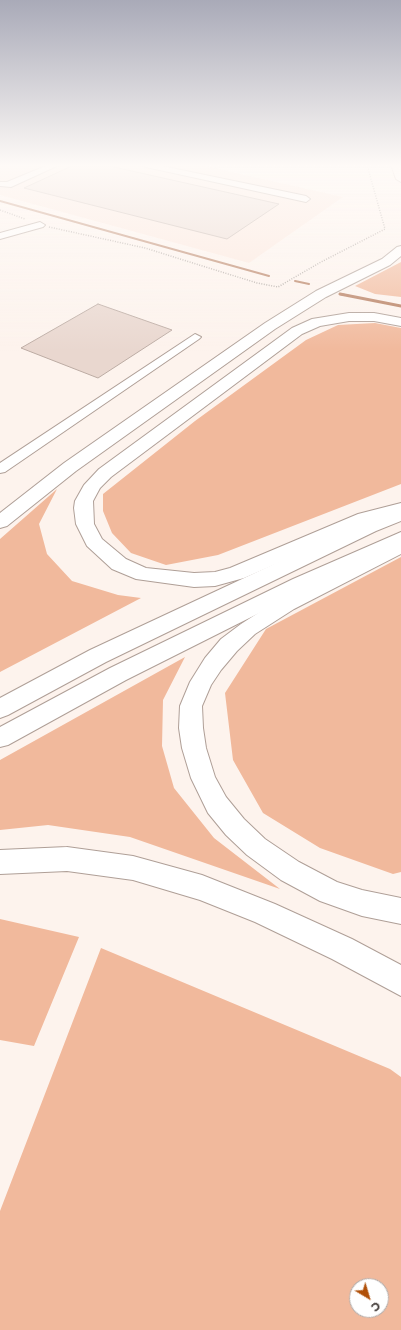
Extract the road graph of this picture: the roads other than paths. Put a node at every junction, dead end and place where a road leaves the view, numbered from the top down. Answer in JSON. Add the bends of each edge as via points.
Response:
{"nodes":[{"id":1,"x":32,"y":227,"type":"edge"},
{"id":2,"x":0,"y":236,"type":"edge"},
{"id":3,"x":401,"y":250,"type":"edge"},
{"id":4,"x":401,"y":322,"type":"edge"},
{"id":5,"x":196,"y":337,"type":"dead end"},
{"id":6,"x":0,"y":469,"type":"edge"},
{"id":7,"x":401,"y":509,"type":"edge"},
{"id":8,"x":401,"y":514,"type":"edge"},
{"id":9,"x":0,"y":522,"type":"edge"},
{"id":10,"x":401,"y":538,"type":"edge"},
{"id":11,"x":401,"y":546,"type":"edge"},
{"id":12,"x":0,"y":709,"type":"edge"},
{"id":13,"x":0,"y":738,"type":"edge"},
{"id":14,"x":0,"y":862,"type":"edge"},
{"id":15,"x":401,"y":911,"type":"edge"},
{"id":16,"x":401,"y":981,"type":"edge"}],
"edges":[{"from":1,"to":2,"type":"street"},
{"from":3,"to":9,"type":"main road","via":[[386,262],[321,294],[270,326],[70,467]]},
{"from":4,"to":7,"type":"main road","via":[[374,317],[339,318],[317,322],[294,334],[105,473],[90,490],[83,508],[85,524],[94,542],[119,564],[151,576],[194,580],[215,579],[237,573],[365,518]]},
{"from":5,"to":6,"type":"street"},
{"from":8,"to":12,"type":"main road","via":[[98,656]]},
{"from":10,"to":13,"type":"main road","via":[[300,584],[118,674]]},
{"from":11,"to":15,"type":"main road","via":[[266,616],[234,641],[201,682],[191,706],[191,728],[203,778],[217,806],[256,847],[290,871],[330,892],[362,903]]},
{"from":14,"to":16,"type":"main road","via":[[67,859],[133,868],[202,888],[272,916],[342,949]]}]}
